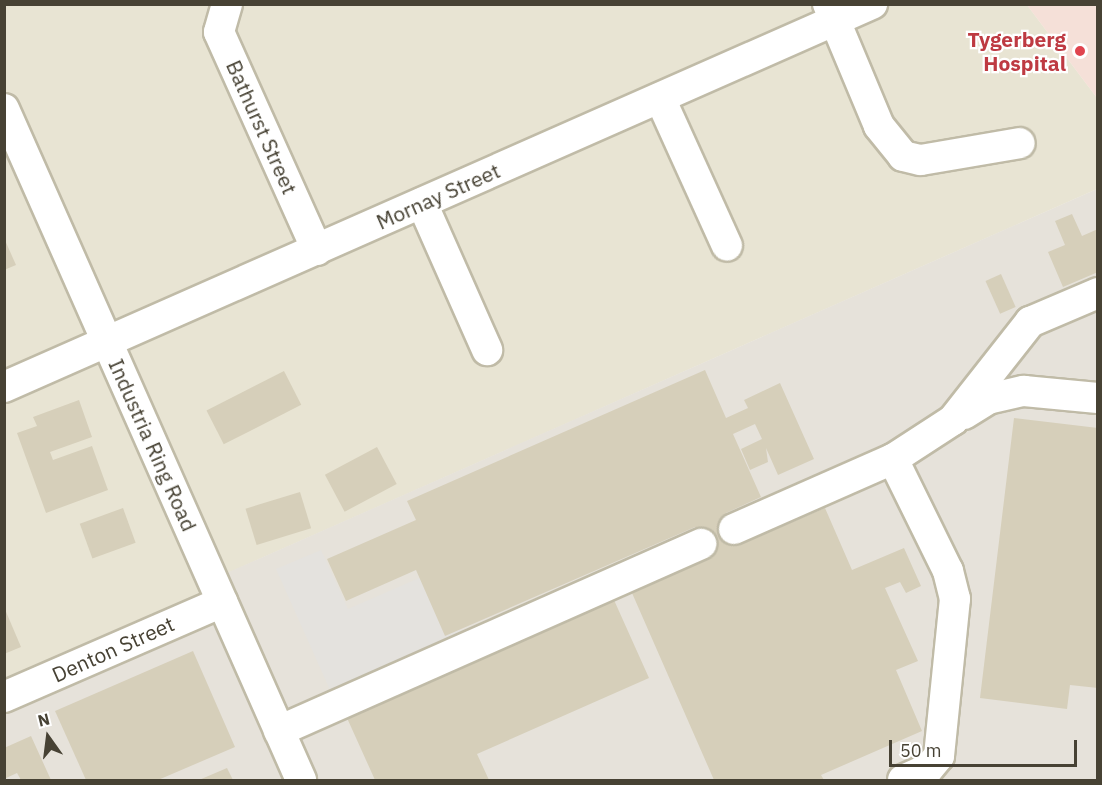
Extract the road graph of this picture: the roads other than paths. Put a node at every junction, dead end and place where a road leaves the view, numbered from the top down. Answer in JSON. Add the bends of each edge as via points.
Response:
{"nodes":[{"id":1,"x":227,"y":4,"type":"edge"},
{"id":2,"x":872,"y":4,"type":"edge"},
{"id":3,"x":832,"y":13,"type":"edge"},
{"id":4,"x":660,"y":98,"type":"junction"},
{"id":5,"x":4,"y":109,"type":"edge"},
{"id":6,"x":1020,"y":143,"type":"dead end"},
{"id":7,"x":422,"y":203,"type":"junction"},
{"id":8,"x":727,"y":246,"type":"dead end"},
{"id":9,"x":316,"y":250,"type":"junction"},
{"id":10,"x":1098,"y":293,"type":"edge"},
{"id":11,"x":107,"y":342,"type":"junction"},
{"id":12,"x":487,"y":350,"type":"dead end"},
{"id":13,"x":4,"y":387,"type":"edge"},
{"id":14,"x":1098,"y":398,"type":"edge"},
{"id":15,"x":953,"y":420,"type":"junction"},
{"id":16,"x":893,"y":459,"type":"junction"},
{"id":17,"x":734,"y":530,"type":"dead end"},
{"id":18,"x":700,"y":544,"type":"dead end"},
{"id":19,"x":222,"y":602,"type":"junction"},
{"id":20,"x":4,"y":697,"type":"edge"},
{"id":21,"x":279,"y":731,"type":"junction"},
{"id":22,"x":301,"y":780,"type":"edge"},
{"id":23,"x":903,"y":780,"type":"edge"}],
"edges":[{"from":1,"to":9,"type":"street","name":"Bathurst Street","via":[[219,32]]},
{"from":2,"to":3,"type":"street","name":"Mornay Street"},
{"from":3,"to":4,"type":"street","name":"Mornay Street"},
{"from":3,"to":6,"type":"street","via":[[879,126],[903,156],[921,160]]},
{"from":4,"to":7,"type":"street","name":"Mornay Street"},
{"from":4,"to":8,"type":"street"},
{"from":5,"to":11,"type":"street","name":"Industria Ring Road"},
{"from":7,"to":9,"type":"street","name":"Mornay Street"},
{"from":7,"to":12,"type":"street"},
{"from":9,"to":11,"type":"street","name":"Mornay Street"},
{"from":10,"to":15,"type":"street","via":[[1030,322]]},
{"from":11,"to":13,"type":"street","name":"Mornay Street"},
{"from":11,"to":19,"type":"street","name":"Industria Ring Road"},
{"from":14,"to":15,"type":"street","via":[[1007,393]]},
{"from":15,"to":16,"type":"street"},
{"from":16,"to":17,"type":"street"},
{"from":16,"to":23,"type":"street","via":[[948,571],[955,599],[939,756],[928,769]]},
{"from":18,"to":21,"type":"street"},
{"from":19,"to":20,"type":"street","name":"Denton Street"},
{"from":19,"to":21,"type":"street","name":"Industria Ring Road"},
{"from":21,"to":22,"type":"street","name":"Industria Ring Road"}]}
